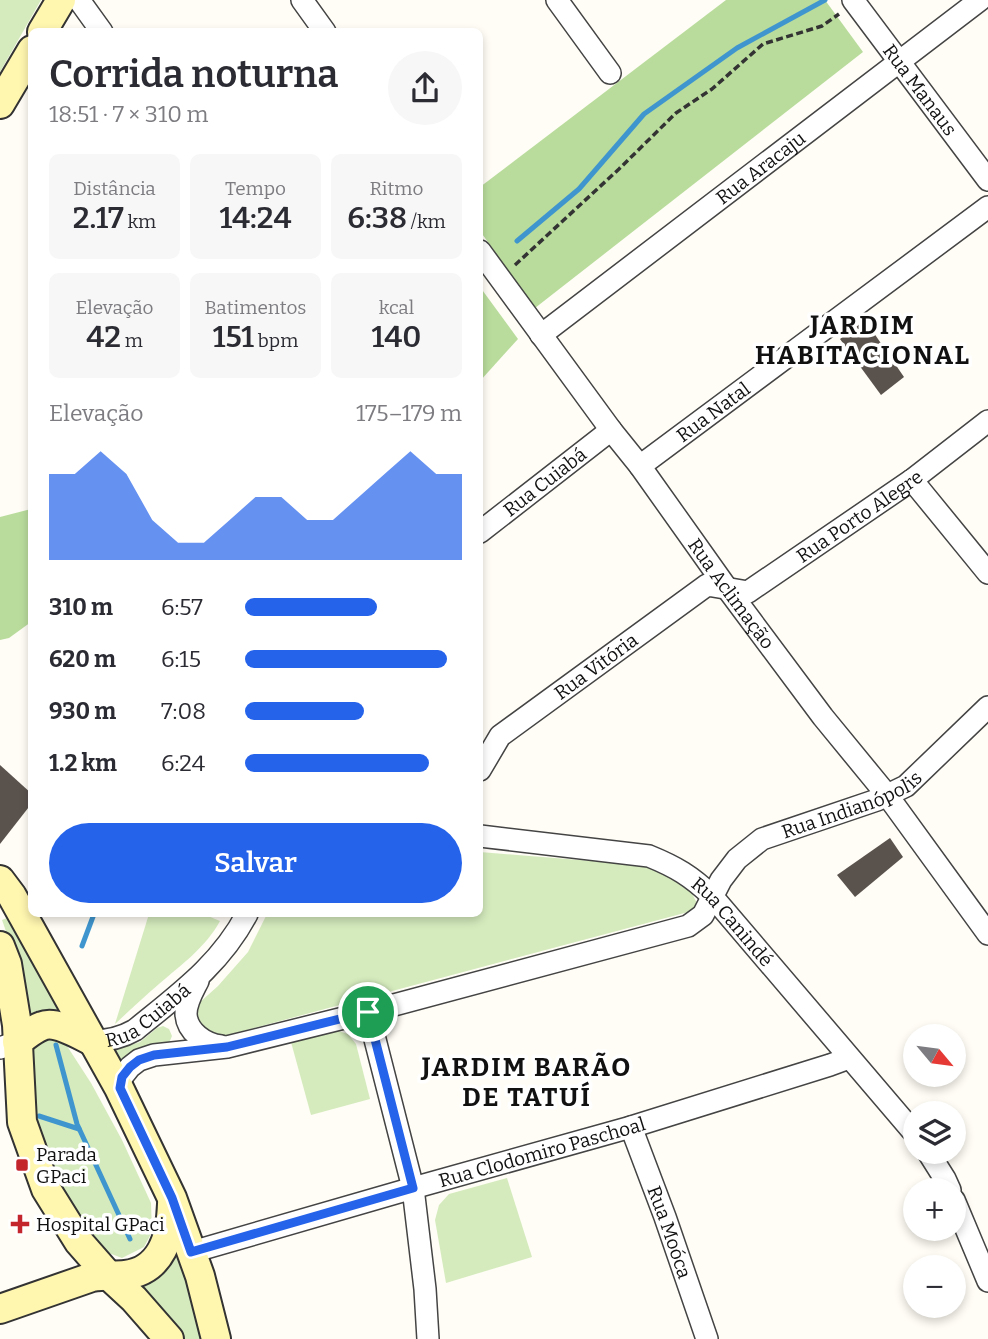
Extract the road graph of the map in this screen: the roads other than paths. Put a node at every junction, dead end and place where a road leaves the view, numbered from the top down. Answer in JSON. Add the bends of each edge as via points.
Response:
{"nodes":[{"id":1,"x":61,"y":0,"type":"edge"},
{"id":2,"x":79,"y":0,"type":"edge"},
{"id":3,"x":302,"y":0,"type":"edge"},
{"id":4,"x":557,"y":0,"type":"edge"},
{"id":5,"x":980,"y":0,"type":"edge"},
{"id":6,"x":854,"y":1,"type":"edge"},
{"id":7,"x":44,"y":28,"type":"edge"},
{"id":8,"x":99,"y":28,"type":"edge"},
{"id":9,"x":322,"y":28,"type":"edge"},
{"id":10,"x":28,"y":57,"type":"edge"},
{"id":11,"x":900,"y":62,"type":"junction"},
{"id":12,"x":610,"y":73,"type":"dead end"},
{"id":13,"x":0,"y":104,"type":"edge"},
{"id":14,"x":988,"y":180,"type":"edge"},
{"id":15,"x":988,"y":207,"type":"edge"},
{"id":16,"x":483,"y":256,"type":"edge"},
{"id":17,"x":541,"y":335,"type":"junction"},
{"id":18,"x":988,"y":421,"type":"edge"},
{"id":19,"x":611,"y":430,"type":"junction"},
{"id":20,"x":640,"y":466,"type":"junction"},
{"id":21,"x":912,"y":480,"type":"junction"},
{"id":22,"x":483,"y":530,"type":"edge"},
{"id":23,"x":988,"y":573,"type":"edge"},
{"id":24,"x":726,"y":587,"type":"junction"},
{"id":25,"x":988,"y":707,"type":"edge"},
{"id":26,"x":483,"y":766,"type":"edge"},
{"id":27,"x":887,"y":795,"type":"junction"},
{"id":28,"x":483,"y":836,"type":"edge"},
{"id":29,"x":0,"y":880,"type":"edge"},
{"id":30,"x":712,"y":896,"type":"junction"},
{"id":31,"x":245,"y":917,"type":"edge"},
{"id":32,"x":988,"y":934,"type":"edge"},
{"id":33,"x":0,"y":946,"type":"edge"},
{"id":34,"x":200,"y":977,"type":"junction"},
{"id":35,"x":368,"y":1012,"type":"junction"},
{"id":36,"x":92,"y":1041,"type":"junction"},
{"id":37,"x":9,"y":1045,"type":"edge"},
{"id":38,"x":227,"y":1047,"type":"junction"},
{"id":39,"x":849,"y":1058,"type":"junction"},
{"id":40,"x":120,"y":1088,"type":"junction"},
{"id":41,"x":903,"y":1120,"type":"edge"},
{"id":42,"x":631,"y":1127,"type":"junction"},
{"id":43,"x":413,"y":1188,"type":"junction"},
{"id":44,"x":172,"y":1198,"type":"junction"},
{"id":45,"x":966,"y":1229,"type":"edge"},
{"id":46,"x":191,"y":1252,"type":"junction"},
{"id":47,"x":108,"y":1275,"type":"junction"},
{"id":48,"x":988,"y":1281,"type":"edge"},
{"id":49,"x":0,"y":1309,"type":"edge"},
{"id":50,"x":169,"y":1339,"type":"edge"},
{"id":51,"x":216,"y":1339,"type":"edge"},
{"id":52,"x":428,"y":1339,"type":"edge"},
{"id":53,"x":707,"y":1339,"type":"edge"}],
"edges":[{"from":1,"to":7,"type":"main road"},
{"from":2,"to":8,"type":"street"},
{"from":3,"to":9,"type":"street"},
{"from":4,"to":12,"type":"street"},
{"from":5,"to":11,"type":"street","name":"Rua Aracaju"},
{"from":6,"to":11,"type":"street","name":"Rua Manaus"},
{"from":10,"to":13,"type":"main road"},
{"from":11,"to":14,"type":"street","name":"Rua Manaus"},
{"from":11,"to":17,"type":"street","name":"Rua Aracaju"},
{"from":15,"to":20,"type":"street","name":"Rua Natal"},
{"from":16,"to":17,"type":"street","name":"Rua Aclimação"},
{"from":17,"to":19,"type":"street","name":"Rua Aclimação"},
{"from":18,"to":21,"type":"street","name":"Rua Porto Alegre"},
{"from":19,"to":20,"type":"street","name":"Rua Aclimação"},
{"from":19,"to":22,"type":"street","name":"Rua Cuiabá"},
{"from":20,"to":24,"type":"street","name":"Rua Aclimação"},
{"from":21,"to":23,"type":"street"},
{"from":21,"to":24,"type":"street","name":"Rua Porto Alegre","via":[[748,592]]},
{"from":24,"to":26,"type":"street","name":"Rua Vitória","via":[[707,585],[500,736]]},
{"from":24,"to":27,"type":"street","name":"Rua Aclimação"},
{"from":25,"to":27,"type":"street","name":"Rua Indianópolis","via":[[906,786]]},
{"from":27,"to":30,"type":"street","name":"Rua Indianópolis","via":[[762,839],[737,859]]},
{"from":27,"to":32,"type":"street","name":"Rua Aclimação"},
{"from":28,"to":30,"type":"street","name":"Rua Canindé","via":[[649,856],[691,877]]},
{"from":29,"to":36,"type":"main road"},
{"from":30,"to":35,"type":"street","name":"Rua Indianópolis","via":[[703,915],[688,926]]},
{"from":30,"to":39,"type":"street","name":"Rua Canindé"},
{"from":31,"to":34,"type":"street","name":"Rua Cuiabá"},
{"from":33,"to":37,"type":"main road","via":[[18,1025]]},
{"from":34,"to":36,"type":"street","name":"Rua Cuiabá","via":[[135,1030],[107,1041]]},
{"from":34,"to":38,"type":"street","name":"Rua Cuiabá","via":[[186,1012],[188,1024],[206,1042]]},
{"from":35,"to":38,"type":"street","name":"Rua Indianópolis"},
{"from":35,"to":43,"type":"street"},
{"from":36,"to":37,"type":"main road","via":[[68,1029],[42,1025]]},
{"from":36,"to":40,"type":"main road"},
{"from":37,"to":47,"type":"main road","via":[[22,1122],[46,1189],[79,1242]]},
{"from":38,"to":40,"type":"street","name":"Rua Indianópolis","via":[[139,1060],[122,1077]]},
{"from":39,"to":41,"type":"street","name":"Rua Canindé"},
{"from":39,"to":42,"type":"street","name":"Rua Clodomiro Paschoal"},
{"from":40,"to":44,"type":"main road"},
{"from":42,"to":43,"type":"street","name":"Rua Clodomiro Paschoal"},
{"from":42,"to":53,"type":"street","name":"Rua Moóca"},
{"from":43,"to":46,"type":"street","name":"Rua Clodomiro Paschoal"},
{"from":43,"to":52,"type":"street"},
{"from":44,"to":46,"type":"main road"},
{"from":44,"to":47,"type":"main road","via":[[169,1233],[153,1264],[139,1272]]},
{"from":45,"to":48,"type":"street"},
{"from":46,"to":51,"type":"main road"},
{"from":47,"to":49,"type":"main road"},
{"from":47,"to":50,"type":"main road"}]}
